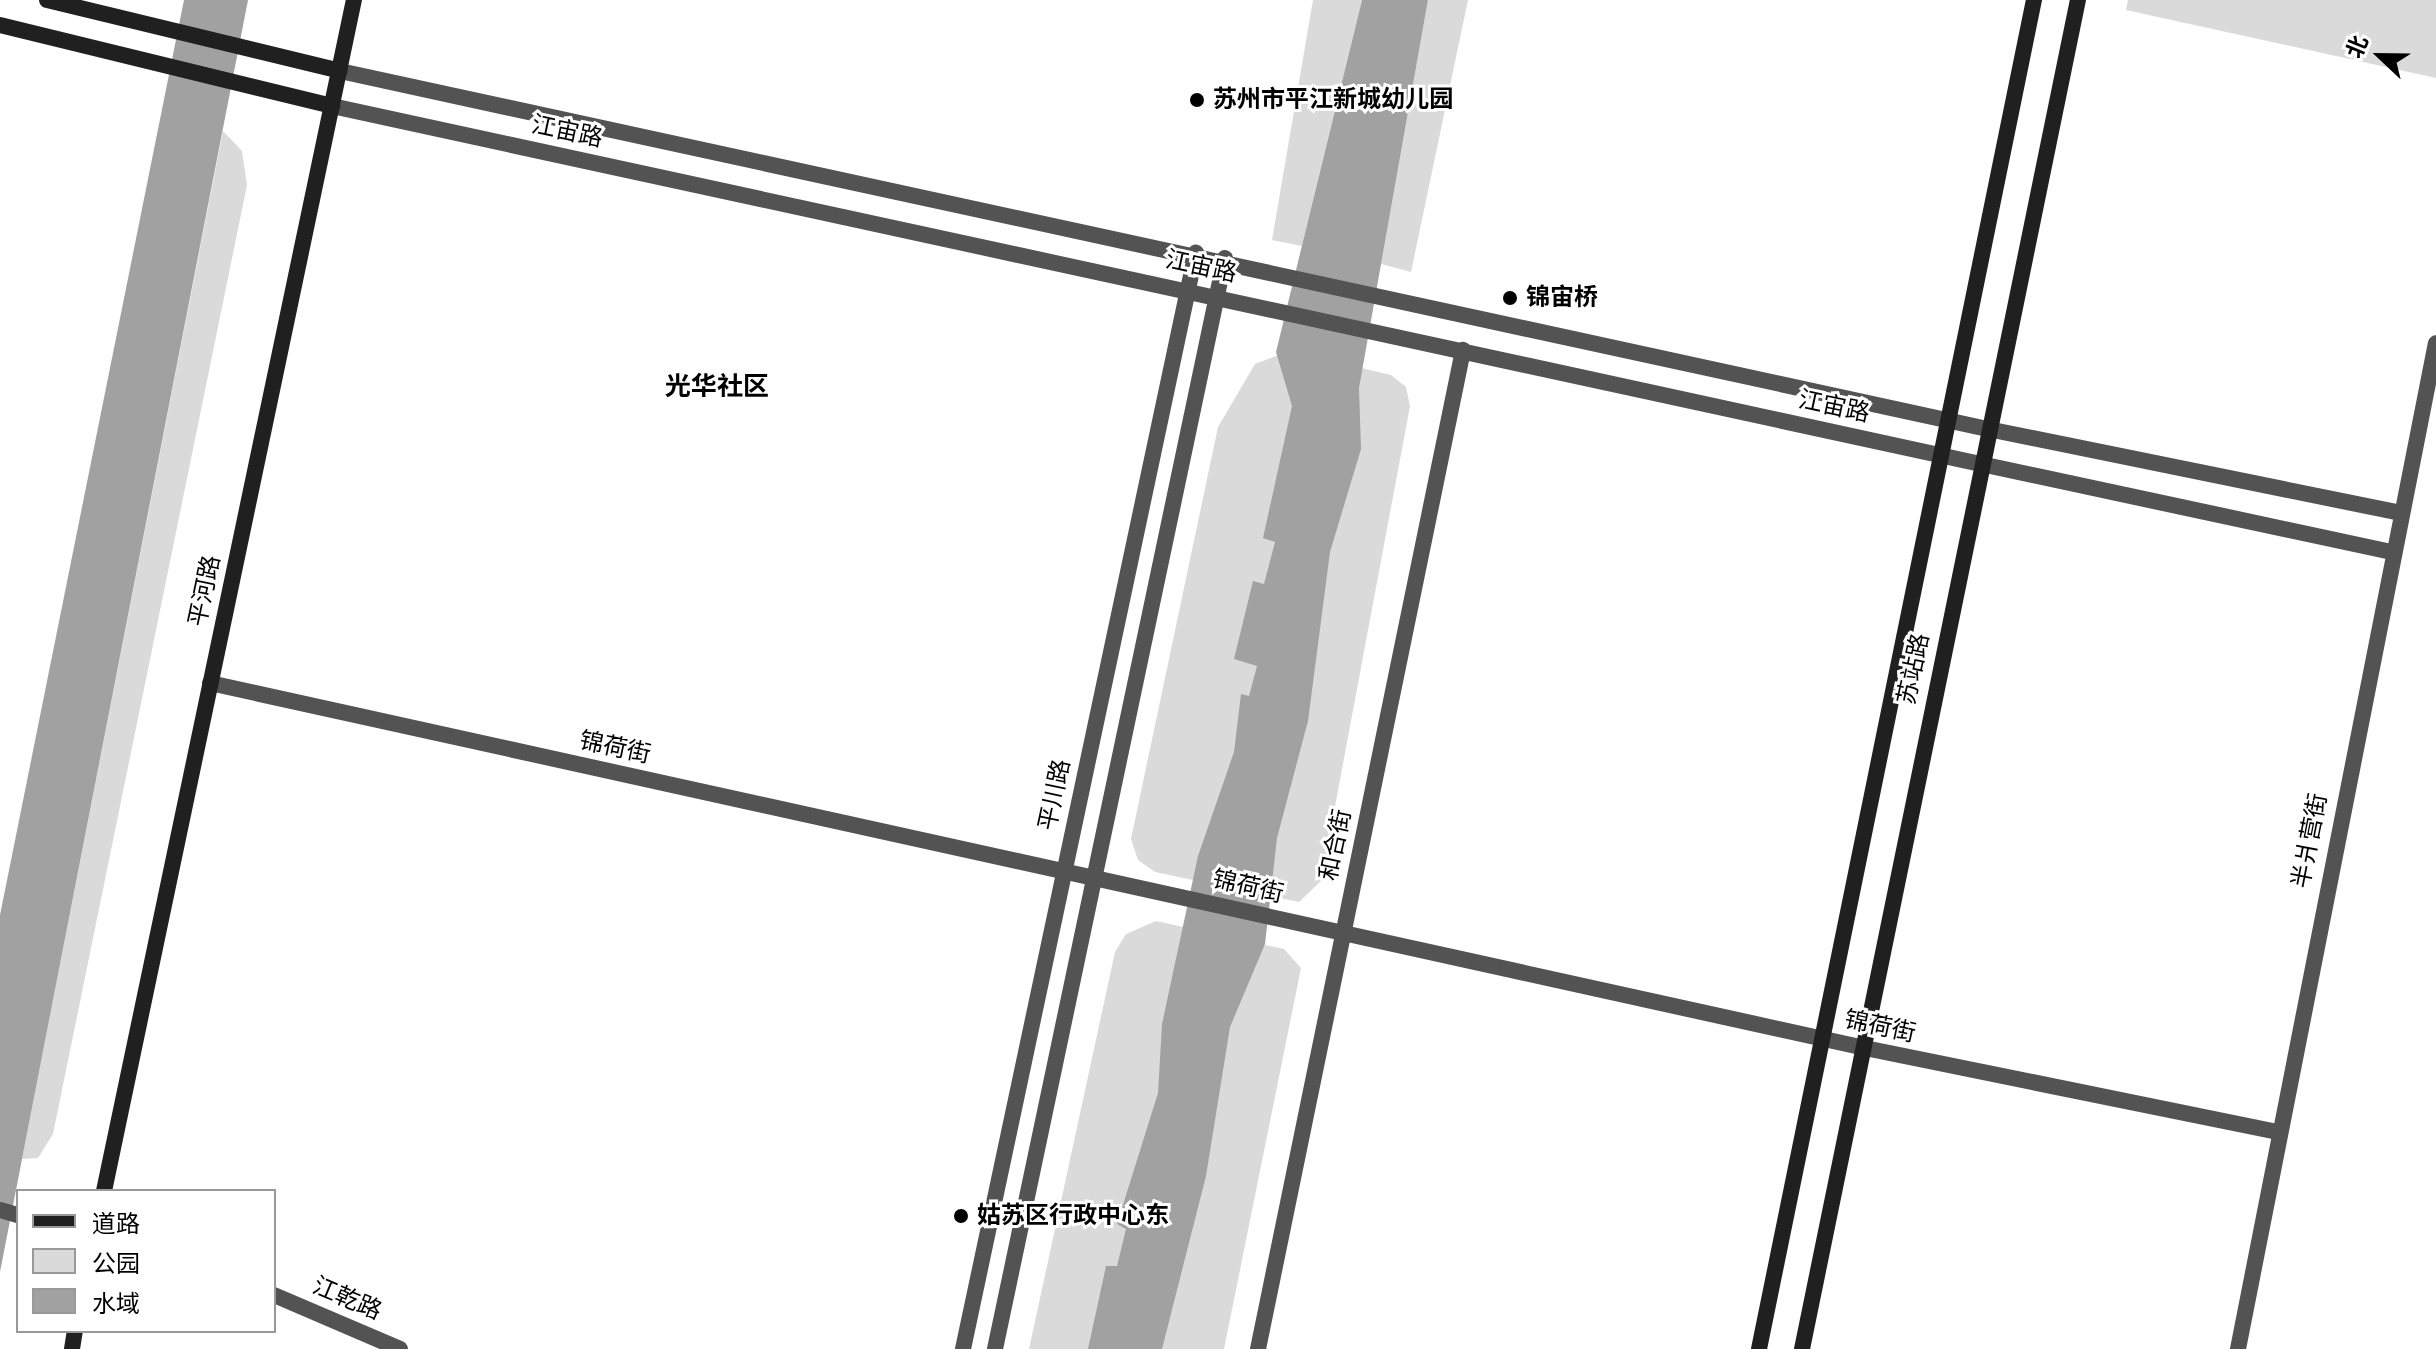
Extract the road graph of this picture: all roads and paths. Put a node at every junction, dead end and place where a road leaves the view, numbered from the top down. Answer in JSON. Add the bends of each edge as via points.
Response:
{"nodes":[{"id":1,"x":47,"y":0,"type":"edge"},
{"id":2,"x":354,"y":0,"type":"edge"},
{"id":3,"x":2034,"y":0,"type":"edge"},
{"id":4,"x":2078,"y":0,"type":"edge"},
{"id":5,"x":0,"y":25,"type":"edge"},
{"id":6,"x":340,"y":71,"type":"junction"},
{"id":7,"x":332,"y":106,"type":"junction"},
{"id":8,"x":1196,"y":252,"type":"junction"},
{"id":9,"x":1225,"y":258,"type":"junction"},
{"id":10,"x":1188,"y":289,"type":"junction"},
{"id":11,"x":1218,"y":295,"type":"junction"},
{"id":12,"x":2436,"y":343,"type":"edge"},
{"id":13,"x":1463,"y":350,"type":"junction"},
{"id":14,"x":1950,"y":420,"type":"junction"},
{"id":15,"x":1988,"y":429,"type":"junction"},
{"id":16,"x":1942,"y":455,"type":"junction"},
{"id":17,"x":1981,"y":464,"type":"junction"},
{"id":18,"x":2401,"y":513,"type":"junction"},
{"id":19,"x":2393,"y":552,"type":"junction"},
{"id":20,"x":210,"y":683,"type":"junction"},
{"id":21,"x":1063,"y":871,"type":"junction"},
{"id":22,"x":1094,"y":877,"type":"junction"},
{"id":23,"x":1342,"y":932,"type":"junction"},
{"id":24,"x":1824,"y":1039,"type":"junction"},
{"id":25,"x":1860,"y":1047,"type":"junction"},
{"id":26,"x":2276,"y":1132,"type":"junction"},
{"id":27,"x":104,"y":1189,"type":"edge"},
{"id":28,"x":276,"y":1296,"type":"edge"},
{"id":29,"x":400,"y":1349,"type":"edge"},
{"id":30,"x":963,"y":1349,"type":"edge"},
{"id":31,"x":995,"y":1349,"type":"edge"},
{"id":32,"x":1258,"y":1349,"type":"edge"},
{"id":33,"x":1759,"y":1349,"type":"edge"},
{"id":34,"x":1802,"y":1349,"type":"edge"},
{"id":35,"x":2238,"y":1349,"type":"edge"}],
"edges":[{"from":1,"to":6,"type":"main road","name":"江宙路"},
{"from":2,"to":6,"type":"main road","name":"平河路"},
{"from":3,"to":14,"type":"main road","name":"苏站路"},
{"from":4,"to":15,"type":"main road","name":"苏站路"},
{"from":5,"to":7,"type":"main road","name":"江宙路"},
{"from":6,"to":7,"type":"main road","name":"平河路"},
{"from":6,"to":8,"type":"street","name":"江宙路"},
{"from":7,"to":10,"type":"street","name":"江宙路"},
{"from":7,"to":20,"type":"main road","name":"平河路"},
{"from":8,"to":9,"type":"street","name":"江宙路"},
{"from":8,"to":10,"type":"street","name":"平川路"},
{"from":9,"to":11,"type":"street"},
{"from":9,"to":14,"type":"street","name":"江宙路"},
{"from":10,"to":11,"type":"street","name":"江宙路"},
{"from":10,"to":21,"type":"street","name":"平川路"},
{"from":11,"to":13,"type":"street","name":"江宙路"},
{"from":11,"to":22,"type":"street"},
{"from":12,"to":18,"type":"street","name":"半爿营街"},
{"from":13,"to":16,"type":"street","name":"江宙路"},
{"from":13,"to":23,"type":"street","name":"和合街"},
{"from":14,"to":15,"type":"street","name":"江宙路"},
{"from":14,"to":16,"type":"main road","name":"苏站路"},
{"from":15,"to":17,"type":"main road","name":"苏站路"},
{"from":15,"to":18,"type":"street","name":"江宙路"},
{"from":16,"to":17,"type":"street","name":"江宙路"},
{"from":16,"to":24,"type":"main road","name":"苏站路"},
{"from":17,"to":19,"type":"street","name":"江宙路"},
{"from":17,"to":25,"type":"main road","name":"苏站路"},
{"from":18,"to":19,"type":"street","name":"半爿营街"},
{"from":19,"to":26,"type":"street","name":"半爿营街"},
{"from":20,"to":21,"type":"street","name":"锦荷街"},
{"from":20,"to":27,"type":"main road","name":"平河路"},
{"from":21,"to":22,"type":"street","name":"锦荷街"},
{"from":21,"to":30,"type":"street","name":"平川路"},
{"from":22,"to":23,"type":"street","name":"锦荷街"},
{"from":22,"to":31,"type":"street"},
{"from":23,"to":24,"type":"street","name":"锦荷街"},
{"from":23,"to":32,"type":"street","name":"和合街"},
{"from":24,"to":25,"type":"street","name":"锦荷街"},
{"from":24,"to":33,"type":"main road","name":"苏站路"},
{"from":25,"to":26,"type":"street","name":"锦荷街"},
{"from":25,"to":34,"type":"main road","name":"苏站路"},
{"from":26,"to":35,"type":"street","name":"半爿营街"},
{"from":28,"to":29,"type":"street","name":"江乾路"}]}
